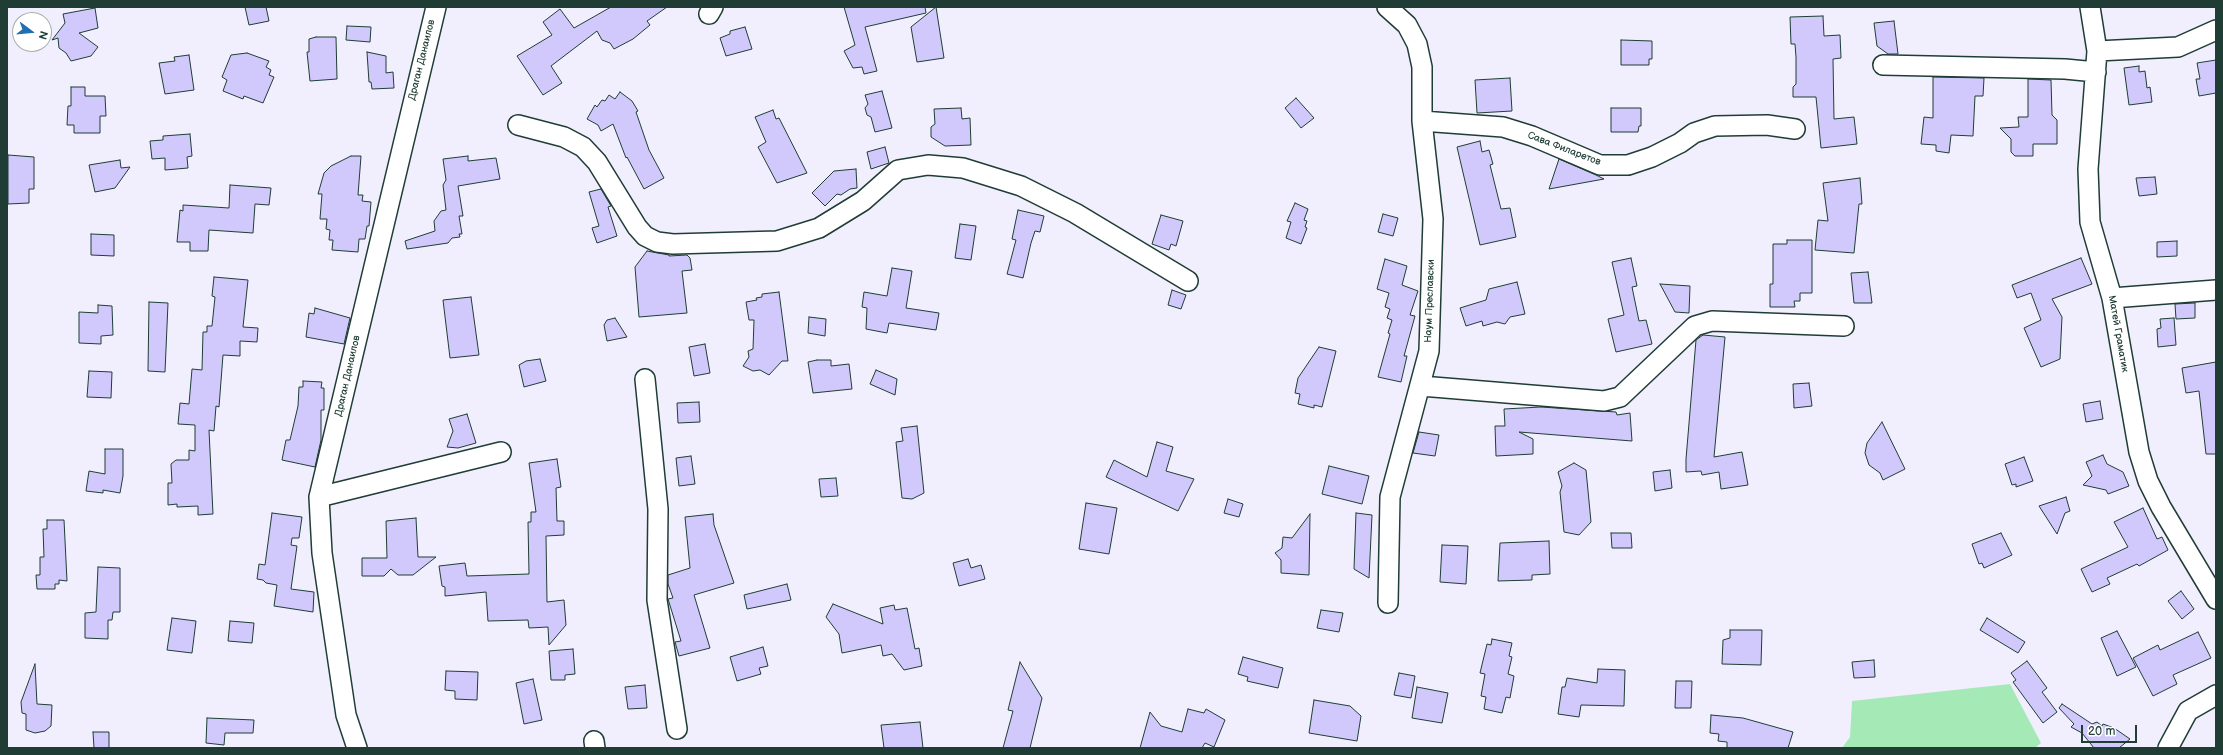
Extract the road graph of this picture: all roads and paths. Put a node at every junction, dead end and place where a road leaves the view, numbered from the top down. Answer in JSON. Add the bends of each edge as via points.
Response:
{"nodes":[{"id":1,"x":436,"y":7,"type":"edge"},
{"id":2,"x":1387,"y":7,"type":"edge"},
{"id":3,"x":2090,"y":7,"type":"edge"},
{"id":4,"x":2216,"y":30,"type":"edge"},
{"id":5,"x":2097,"y":52,"type":"junction"},
{"id":6,"x":1884,"y":65,"type":"dead end"},
{"id":7,"x":2096,"y":72,"type":"junction"},
{"id":8,"x":1422,"y":121,"type":"junction"},
{"id":9,"x":518,"y":125,"type":"dead end"},
{"id":10,"x":1795,"y":129,"type":"dead end"},
{"id":11,"x":1188,"y":281,"type":"dead end"},
{"id":12,"x":2216,"y":290,"type":"edge"},
{"id":13,"x":2112,"y":298,"type":"junction"},
{"id":14,"x":1844,"y":326,"type":"dead end"},
{"id":15,"x":645,"y":379,"type":"dead end"},
{"id":16,"x":1421,"y":386,"type":"junction"},
{"id":17,"x":501,"y":452,"type":"dead end"},
{"id":18,"x":319,"y":497,"type":"junction"},
{"id":19,"x":2216,"y":599,"type":"edge"},
{"id":20,"x":1388,"y":603,"type":"dead end"},
{"id":21,"x":2216,"y":695,"type":"edge"},
{"id":22,"x":677,"y":729,"type":"dead end"},
{"id":23,"x":357,"y":748,"type":"edge"},
{"id":24,"x":2168,"y":748,"type":"edge"}],
"edges":[{"from":1,"to":18,"type":"street","name":"Драган Данаилов"},
{"from":2,"to":8,"type":"street","name":"Наум Преславски","via":[[1407,25],[1417,44],[1422,67]]},
{"from":3,"to":5,"type":"street","name":"Матей Граматик"},
{"from":4,"to":5,"type":"street","via":[[2178,47]]},
{"from":5,"to":7,"type":"street","name":"Матей Граматик"},
{"from":6,"to":7,"type":"street"},
{"from":7,"to":13,"type":"street","name":"Матей Граматик","via":[[2088,169],[2090,222]]},
{"from":8,"to":10,"type":"street","name":"Сава Филаретов","via":[[1503,127],[1532,136],[1600,165],[1628,164],[1646,159],[1680,143],[1694,133],[1715,126]]},
{"from":8,"to":16,"type":"street","name":"Наум Преславски","via":[[1433,219],[1429,351]]},
{"from":9,"to":11,"type":"street","via":[[564,137],[584,147],[597,162],[637,227],[645,236],[657,242],[673,244],[777,241],[820,228],[863,200],[898,170],[928,165],[963,168],[1021,186],[1075,213]]},
{"from":12,"to":13,"type":"street"},
{"from":13,"to":19,"type":"street","name":"Матей Граматик","via":[[2139,452],[2148,481]]},
{"from":14,"to":16,"type":"street","via":[[1712,321],[1695,326],[1620,397],[1604,401]]},
{"from":15,"to":22,"type":"street","via":[[658,509],[657,600]]},
{"from":16,"to":20,"type":"street","name":"Наум Преславски","via":[[1390,497]]},
{"from":17,"to":18,"type":"street"},
{"from":18,"to":23,"type":"street","name":"Драган Данаилов","via":[[322,553],[346,715]]},
{"from":21,"to":24,"type":"street","via":[[2188,711]]}]}
